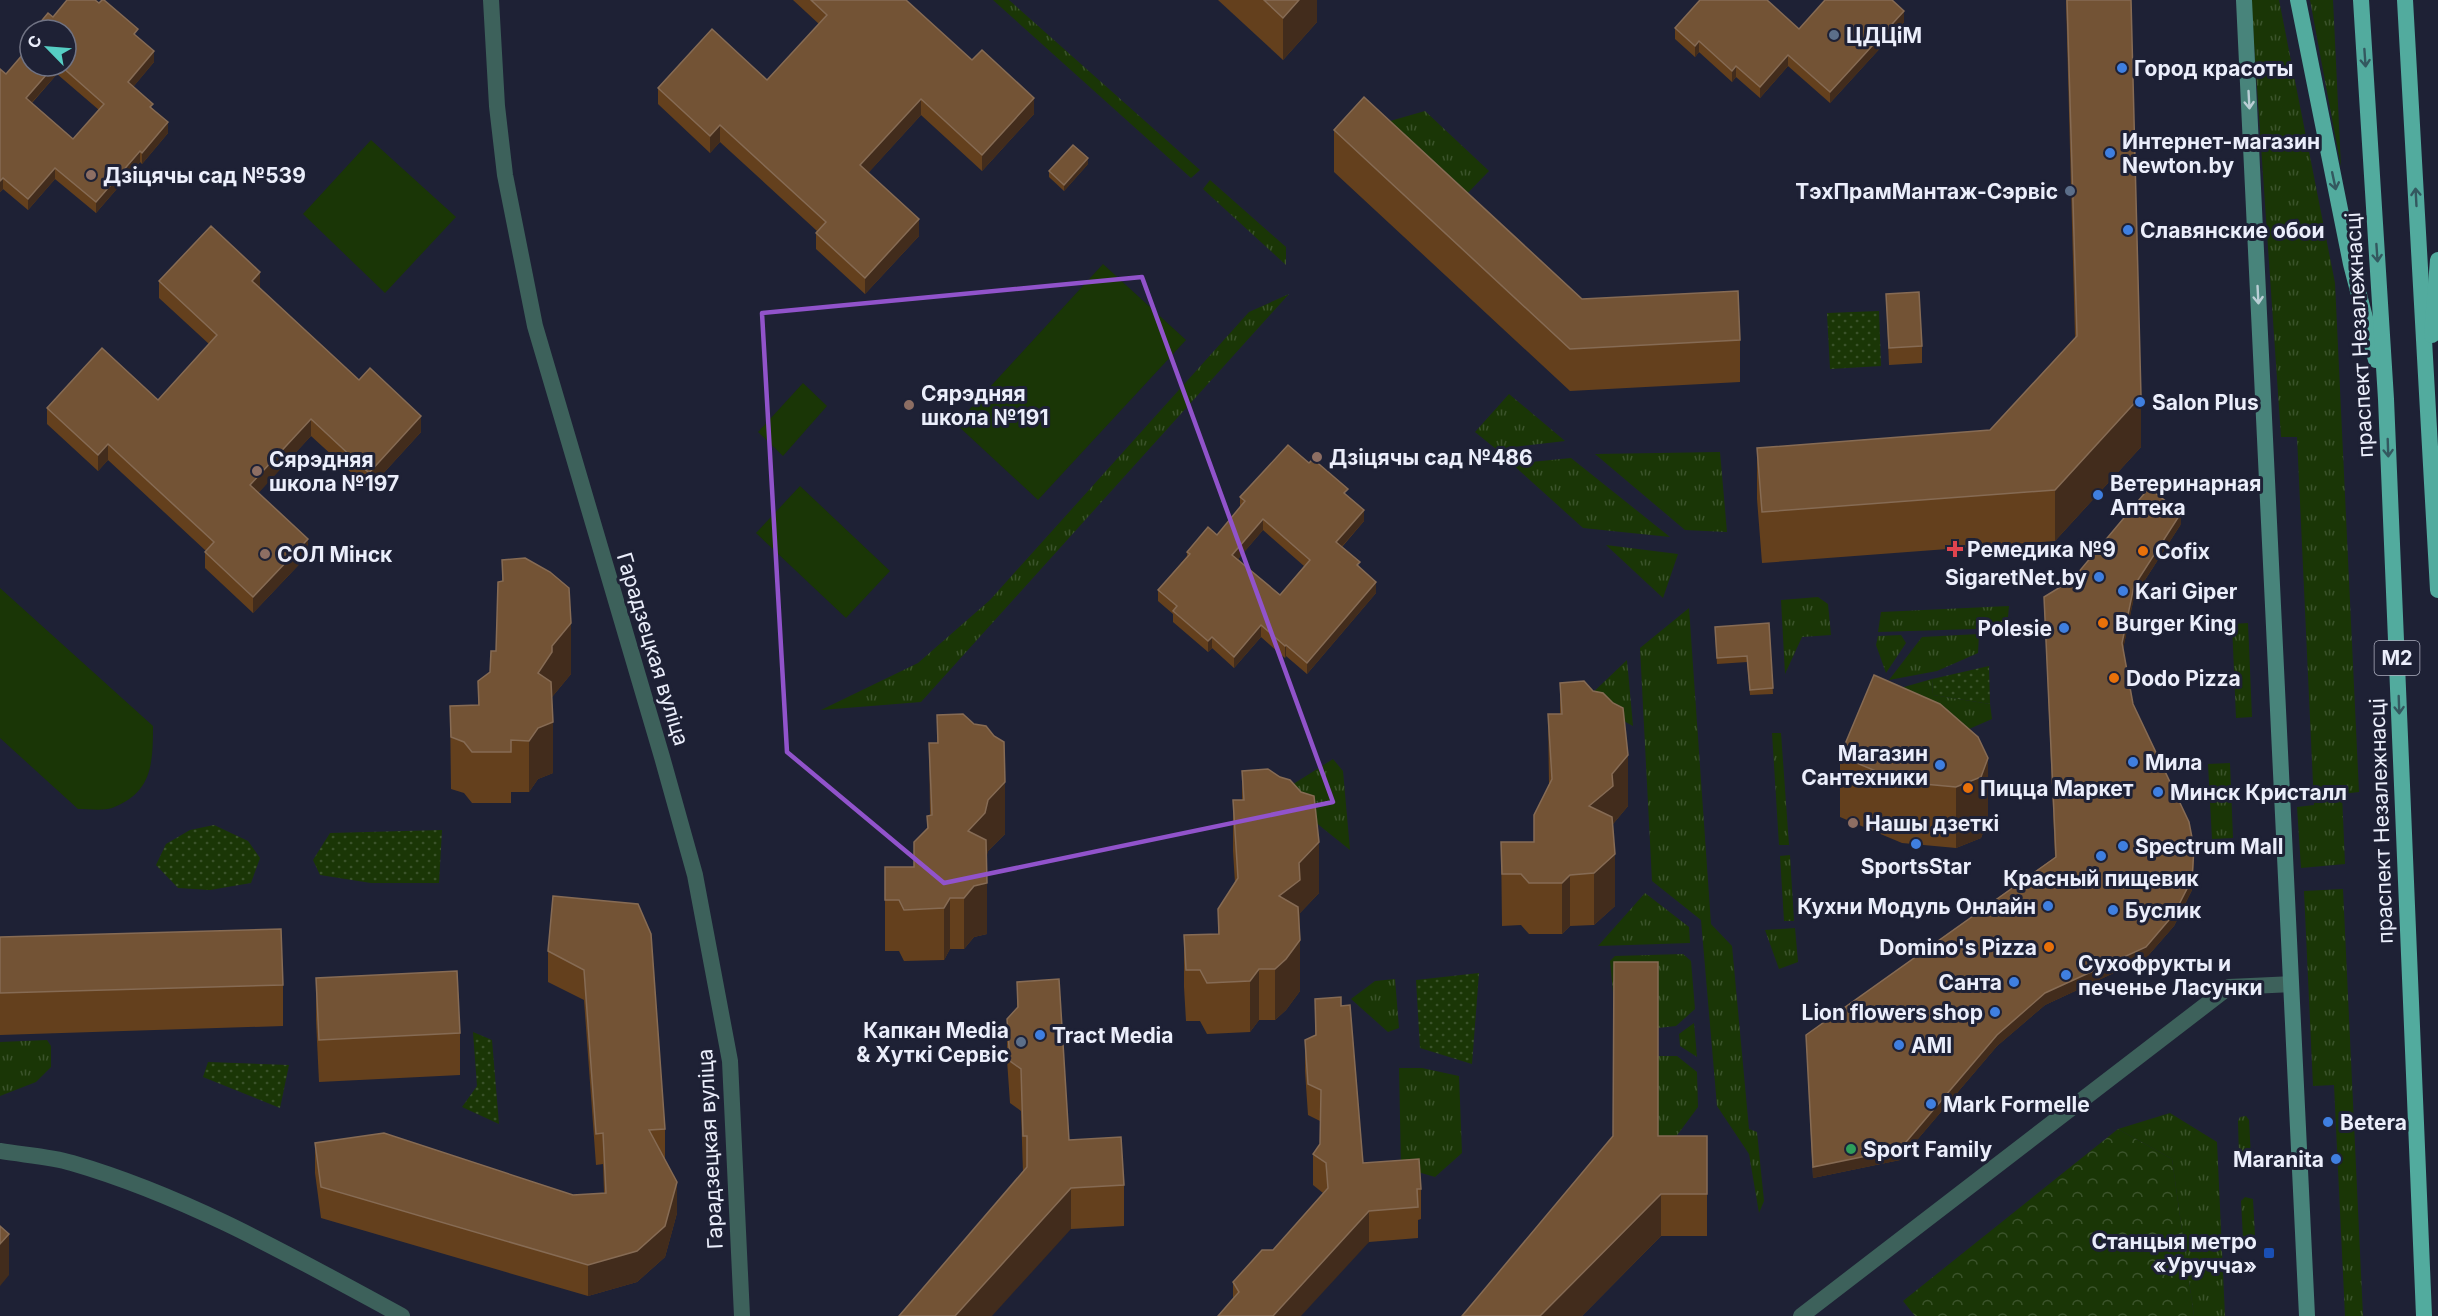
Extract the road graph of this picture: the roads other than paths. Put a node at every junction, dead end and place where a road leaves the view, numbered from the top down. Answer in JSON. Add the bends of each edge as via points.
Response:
{"nodes":[{"id":1,"x":491,"y":0,"type":"edge"},
{"id":2,"x":2244,"y":0,"type":"edge"},
{"id":3,"x":2298,"y":0,"type":"edge"},
{"id":4,"x":2361,"y":0,"type":"edge"},
{"id":5,"x":2405,"y":0,"type":"edge"},
{"id":6,"x":2438,"y":260,"type":"edge"},
{"id":7,"x":2386,"y":399,"type":"junction"},
{"id":8,"x":2427,"y":402,"type":"junction"},
{"id":9,"x":2438,"y":590,"type":"edge"},
{"id":10,"x":2291,"y":984,"type":"junction"},
{"id":11,"x":0,"y":1151,"type":"edge"},
{"id":12,"x":402,"y":1316,"type":"edge"},
{"id":13,"x":742,"y":1316,"type":"edge"},
{"id":14,"x":1801,"y":1316,"type":"edge"},
{"id":15,"x":2307,"y":1316,"type":"edge"},
{"id":16,"x":2424,"y":1316,"type":"edge"}],
"edges":[{"from":1,"to":13,"type":"street","name":"Гарадзецкая вуліца","via":[[505,175],[535,326],[695,875],[730,1061]]},
{"from":2,"to":10,"type":"main road","one_way":true},
{"from":3,"to":7,"type":"highway","one_way":true,"via":[[2351,264]]},
{"from":4,"to":7,"type":"highway","name":"праспект Незалежнасці","number":"М2","one_way":true},
{"from":8,"to":5,"type":"highway","one_way":true},
{"from":6,"to":8,"type":"highway"},
{"from":7,"to":16,"type":"highway","name":"праспект Незалежнасці","number":"М2","one_way":true},
{"from":8,"to":9,"type":"highway"},
{"from":10,"to":14,"type":"street","via":[[2229,987]]},
{"from":10,"to":15,"type":"main road"},
{"from":11,"to":12,"type":"street","via":[[70,1162],[168,1196],[286,1253]]}]}
